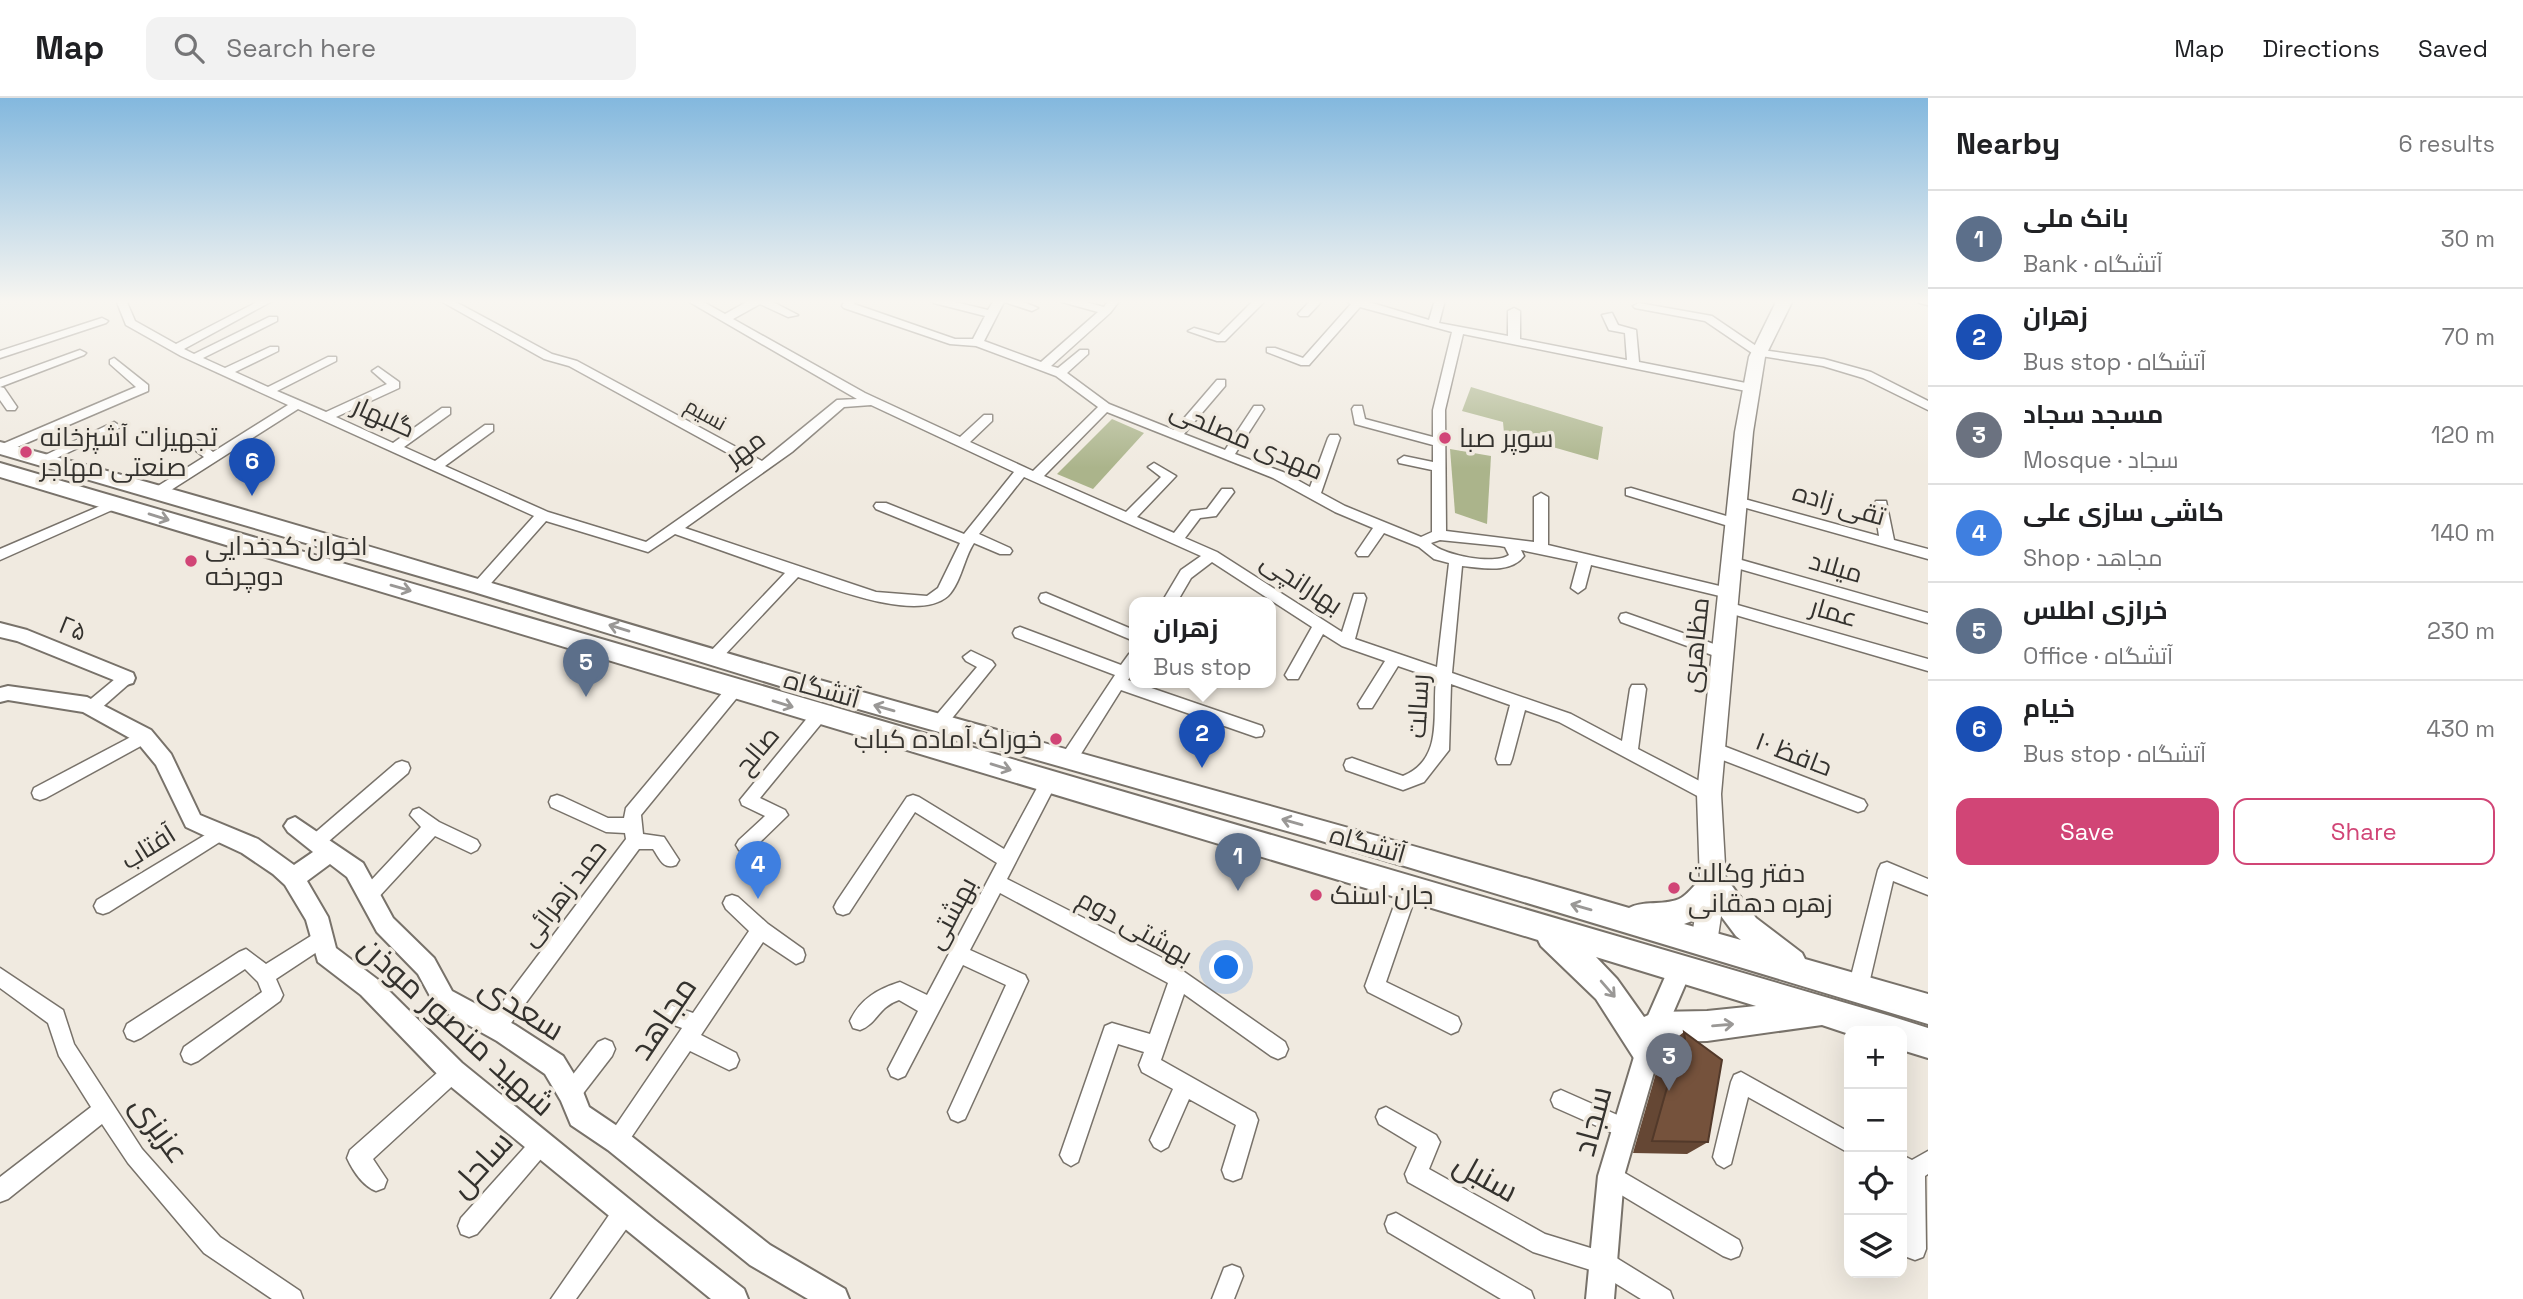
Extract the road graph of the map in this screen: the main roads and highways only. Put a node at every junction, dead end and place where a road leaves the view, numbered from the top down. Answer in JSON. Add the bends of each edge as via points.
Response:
{"nodes":[{"id":1,"x":1758,"y":356,"type":"edge"},
{"id":2,"x":1,"y":455,"type":"edge"},
{"id":3,"x":671,"y":644,"type":"junction"},
{"id":4,"x":654,"y":666,"type":"junction"},
{"id":5,"x":751,"y":668,"type":"junction"},
{"id":6,"x":734,"y":690,"type":"junction"},
{"id":7,"x":1713,"y":883,"type":"junction"},
{"id":8,"x":1614,"y":916,"type":"junction"},
{"id":9,"x":1539,"y":928,"type":"junction"},
{"id":10,"x":1704,"y":943,"type":"junction"},
{"id":11,"x":1680,"y":969,"type":"junction"},
{"id":12,"x":1804,"y":972,"type":"junction"},
{"id":13,"x":1928,"y":1009,"type":"edge"},
{"id":14,"x":1824,"y":1012,"type":"junction"},
{"id":15,"x":1873,"y":1026,"type":"edge"},
{"id":16,"x":1907,"y":1036,"type":"edge"},
{"id":17,"x":1928,"y":1042,"type":"edge"}],
"edges":[{"from":1,"to":7,"type":"main road","name":"مظاهری","via":[[1736,512],[1709,794]]},
{"from":3,"to":2,"type":"main road","name":"آتشگاه","one_way":true,"via":[[41,460]]},
{"from":2,"to":4,"type":"main road","name":"آتشگاه","one_way":true,"via":[[114,504]]},
{"from":3,"to":4,"type":"main road","via":[[673,660]]},
{"from":3,"to":5,"type":"main road","name":"آتشگاه"},
{"from":4,"to":6,"type":"main road","name":"آتشگاه"},
{"from":5,"to":6,"type":"main road","via":[[729,677]]},
{"from":8,"to":5,"type":"main road","name":"آتشگاه","one_way":true},
{"from":6,"to":9,"type":"main road","name":"آتشگاه","one_way":true},
{"from":7,"to":8,"type":"main road","via":[[1690,909],[1664,916]]},
{"from":7,"to":10,"type":"main road","name":"مظاهری"},
{"from":7,"to":12,"type":"main road","via":[[1746,927]]},
{"from":8,"to":10,"type":"main road","name":"آتشگاه"},
{"from":9,"to":11,"type":"main road","name":"آتشگاه"},
{"from":9,"to":14,"type":"main road","one_way":true,"via":[[1579,959],[1651,1039],[1707,1026]]},
{"from":10,"to":11,"type":"main road"},
{"from":10,"to":12,"type":"main road","name":"آتشگاه"},
{"from":11,"to":14,"type":"main road","name":"آتشگاه"},
{"from":12,"to":13,"type":"main road","name":"آتشگاه"},
{"from":14,"to":15,"type":"main road","name":"آتشگاه"},
{"from":16,"to":17,"type":"main road"}]}
